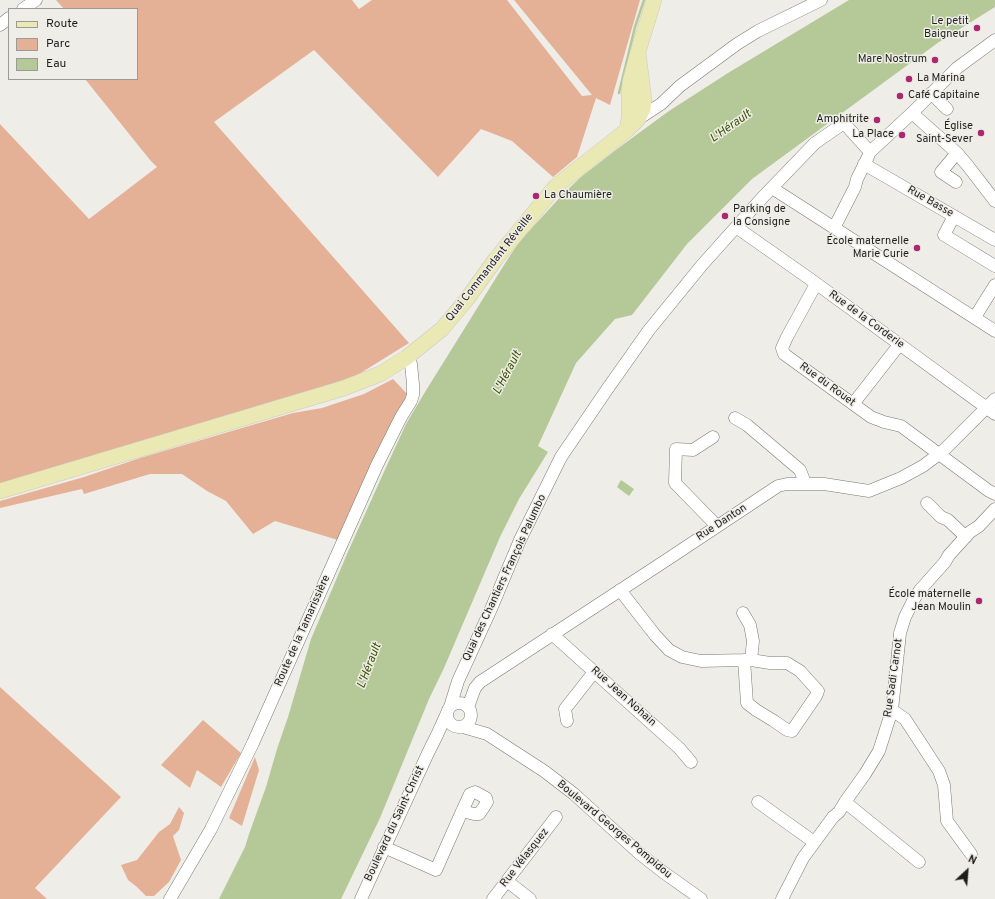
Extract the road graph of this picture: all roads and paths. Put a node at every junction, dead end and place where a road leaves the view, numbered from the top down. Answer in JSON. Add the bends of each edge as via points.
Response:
{"nodes":[{"id":1,"x":36,"y":0,"type":"edge"},
{"id":2,"x":654,"y":0,"type":"edge"},
{"id":3,"x":821,"y":0,"type":"edge"},
{"id":4,"x":24,"y":8,"type":"edge"},
{"id":5,"x":8,"y":19,"type":"edge"},
{"id":6,"x":0,"y":25,"type":"edge"},
{"id":7,"x":995,"y":40,"type":"edge"},
{"id":8,"x":638,"y":52,"type":"junction"},
{"id":9,"x":931,"y":93,"type":"junction"},
{"id":10,"x":629,"y":94,"type":"junction"},
{"id":11,"x":947,"y":109,"type":"dead end"},
{"id":12,"x":912,"y":113,"type":"junction"},
{"id":13,"x":641,"y":116,"type":"junction"},
{"id":14,"x":627,"y":130,"type":"junction"},
{"id":15,"x":870,"y":152,"type":"junction"},
{"id":16,"x":957,"y":153,"type":"junction"},
{"id":17,"x":864,"y":164,"type":"junction"},
{"id":18,"x":956,"y":182,"type":"dead end"},
{"id":19,"x":772,"y":188,"type":"junction"},
{"id":20,"x":995,"y":201,"type":"edge"},
{"id":21,"x":954,"y":216,"type":"junction"},
{"id":22,"x":736,"y":227,"type":"junction"},
{"id":23,"x":834,"y":228,"type":"junction"},
{"id":24,"x":995,"y":240,"type":"edge"},
{"id":25,"x":995,"y":266,"type":"edge"},
{"id":26,"x":816,"y":284,"type":"junction"},
{"id":27,"x":995,"y":285,"type":"edge"},
{"id":28,"x":975,"y":317,"type":"junction"},
{"id":29,"x":995,"y":330,"type":"edge"},
{"id":30,"x":899,"y":345,"type":"junction"},
{"id":31,"x":406,"y":358,"type":"junction"},
{"id":32,"x":995,"y":399,"type":"edge"},
{"id":33,"x":853,"y":404,"type":"junction"},
{"id":34,"x":990,"y":411,"type":"edge"},
{"id":35,"x":735,"y":418,"type":"dead end"},
{"id":36,"x":713,"y":437,"type":"dead end"},
{"id":37,"x":938,"y":454,"type":"junction"},
{"id":38,"x":805,"y":483,"type":"junction"},
{"id":39,"x":0,"y":491,"type":"edge"},
{"id":40,"x":995,"y":494,"type":"edge"},
{"id":41,"x":927,"y":503,"type":"dead end"},
{"id":42,"x":995,"y":509,"type":"edge"},
{"id":43,"x":717,"y":526,"type":"junction"},
{"id":44,"x":966,"y":537,"type":"junction"},
{"id":45,"x":620,"y":590,"type":"junction"},
{"id":46,"x":743,"y":613,"type":"dead end"},
{"id":47,"x":552,"y":634,"type":"junction"},
{"id":48,"x":748,"y":660,"type":"junction"},
{"id":49,"x":594,"y":672,"type":"junction"},
{"id":50,"x":449,"y":710,"type":"junction"},
{"id":51,"x":470,"y":710,"type":"junction"},
{"id":52,"x":892,"y":710,"type":"junction"},
{"id":53,"x":567,"y":721,"type":"dead end"},
{"id":54,"x":459,"y":727,"type":"junction"},
{"id":55,"x":487,"y":734,"type":"junction"},
{"id":56,"x":430,"y":749,"type":"junction"},
{"id":57,"x":691,"y":762,"type":"dead end"},
{"id":58,"x":758,"y":802,"type":"dead end"},
{"id":59,"x":844,"y":802,"type":"junction"},
{"id":60,"x":462,"y":811,"type":"dead end"},
{"id":61,"x":556,"y":817,"type":"dead end"},
{"id":62,"x":814,"y":842,"type":"junction"},
{"id":63,"x":384,"y":847,"type":"junction"},
{"id":64,"x":971,"y":854,"type":"dead end"},
{"id":65,"x":919,"y":862,"type":"dead end"},
{"id":66,"x":508,"y":881,"type":"junction"},
{"id":67,"x":170,"y":899,"type":"edge"},
{"id":68,"x":360,"y":899,"type":"edge"},
{"id":69,"x":493,"y":899,"type":"edge"},
{"id":70,"x":530,"y":899,"type":"edge"},
{"id":71,"x":701,"y":899,"type":"edge"},
{"id":72,"x":782,"y":899,"type":"edge"}],
"edges":[{"from":1,"to":4,"type":"street"},
{"from":2,"to":8,"type":"main road"},
{"from":3,"to":13,"type":"street","via":[[737,44],[680,86],[661,104]]},
{"from":5,"to":6,"type":"street"},
{"from":7,"to":9,"type":"street","via":[[957,68]]},
{"from":8,"to":10,"type":"main road"},
{"from":8,"to":13,"type":"main road","via":[[644,100]]},
{"from":9,"to":11,"type":"street"},
{"from":9,"to":12,"type":"street"},
{"from":10,"to":13,"type":"street","via":[[633,106]]},
{"from":10,"to":14,"type":"main road"},
{"from":12,"to":15,"type":"street"},
{"from":12,"to":16,"type":"street"},
{"from":13,"to":14,"type":"main road","name":"Quai Commandant Réveille"},
{"from":14,"to":31,"type":"main road","name":"Quai Commandant Réveille","via":[[555,188],[442,328]]},
{"from":15,"to":17,"type":"street"},
{"from":15,"to":19,"type":"street","name":"Quai des Chantiers François Palumbo","via":[[844,123],[815,143]]},
{"from":16,"to":18,"type":"street","via":[[941,172]]},
{"from":16,"to":20,"type":"street"},
{"from":17,"to":21,"type":"street","name":"Rue Basse"},
{"from":17,"to":23,"type":"street"},
{"from":19,"to":22,"type":"street","name":"Quai des Chantiers François Palumbo"},
{"from":19,"to":23,"type":"street"},
{"from":21,"to":24,"type":"street","name":"Rue Basse"},
{"from":21,"to":25,"type":"street","via":[[944,235]]},
{"from":22,"to":26,"type":"street","name":"Rue de la Corderie"},
{"from":22,"to":50,"type":"street","name":"Quai des Chantiers François Palumbo","via":[[649,330],[562,457],[520,540],[458,681]]},
{"from":23,"to":28,"type":"street"},
{"from":26,"to":30,"type":"street","name":"Rue de la Corderie"},
{"from":26,"to":33,"type":"street","name":"Rue du Rouet","via":[[782,348],[784,354]]},
{"from":27,"to":28,"type":"street"},
{"from":28,"to":29,"type":"street"},
{"from":30,"to":33,"type":"street"},
{"from":30,"to":34,"type":"street","name":"Rue de la Corderie"},
{"from":31,"to":39,"type":"main road","name":"Quai Commandant Réveille","via":[[380,374],[344,388]]},
{"from":31,"to":67,"type":"street","name":"Route de la Tamarissière","via":[[410,364],[413,384],[411,401],[374,471],[241,770],[211,829]]},
{"from":32,"to":34,"type":"street","name":"Rue Danton"},
{"from":33,"to":37,"type":"street","name":"Rue du Rouet","via":[[871,417],[901,426]]},
{"from":34,"to":37,"type":"street","name":"Rue Danton"},
{"from":35,"to":38,"type":"street","via":[[747,425],[800,470]]},
{"from":36,"to":43,"type":"street","via":[[693,450],[676,449],[675,483]]},
{"from":37,"to":38,"type":"street","name":"Rue Danton","via":[[901,478],[869,491]]},
{"from":37,"to":40,"type":"street","name":"Rue du Rouet"},
{"from":38,"to":43,"type":"street","name":"Rue Danton","via":[[778,486]]},
{"from":41,"to":44,"type":"street"},
{"from":42,"to":44,"type":"street","name":"Rue Sadi Carnot"},
{"from":43,"to":45,"type":"street","name":"Rue Danton"},
{"from":44,"to":52,"type":"street","name":"Rue Sadi Carnot","via":[[917,594],[905,617],[898,642]]},
{"from":45,"to":47,"type":"street","name":"Rue Danton"},
{"from":45,"to":48,"type":"street","via":[[669,650],[682,657],[701,661]]},
{"from":46,"to":48,"type":"street","via":[[750,625],[753,642]]},
{"from":47,"to":49,"type":"street","name":"Rue Jean Nohain"},
{"from":47,"to":51,"type":"street","name":"Rue Danton","via":[[480,682],[475,688]]},
{"from":48,"to":48,"type":"street","via":[[787,663],[800,671],[818,691],[792,731],[747,703]]},
{"from":49,"to":53,"type":"street","via":[[565,710]]},
{"from":49,"to":57,"type":"street","name":"Rue Jean Nohain","via":[[679,748]]},
{"from":50,"to":51,"type":"street","via":[[453,705],[461,703]]},
{"from":50,"to":54,"type":"street","via":[[448,720]]},
{"from":50,"to":56,"type":"street","name":"Boulevard du Saint-Christ"},
{"from":51,"to":54,"type":"street","via":[[470,722]]},
{"from":51,"to":55,"type":"street","name":"Boulevard Georges Pompidou"},
{"from":52,"to":59,"type":"street","name":"Rue Sadi Carnot","via":[[879,751]]},
{"from":52,"to":64,"type":"street","via":[[905,719],[939,771],[944,785],[947,821]]},
{"from":54,"to":55,"type":"street","name":"Boulevard Georges Pompidou"},
{"from":54,"to":56,"type":"street","name":"Boulevard du Saint-Christ"},
{"from":55,"to":71,"type":"street","name":"Boulevard Georges Pompidou","via":[[574,794],[640,854]]},
{"from":56,"to":63,"type":"street","name":"Boulevard du Saint-Christ"},
{"from":58,"to":62,"type":"street"},
{"from":59,"to":62,"type":"street","name":"Rue Sadi Carnot"},
{"from":59,"to":65,"type":"street"},
{"from":60,"to":63,"type":"street","via":[[436,870]]},
{"from":61,"to":66,"type":"street","name":"Rue Vélasquez"},
{"from":62,"to":72,"type":"street","name":"Rue Sadi Carnot"},
{"from":63,"to":68,"type":"street","name":"Boulevard du Saint-Christ"},
{"from":66,"to":69,"type":"street","name":"Rue Vélasquez"},
{"from":66,"to":70,"type":"street"}]}
